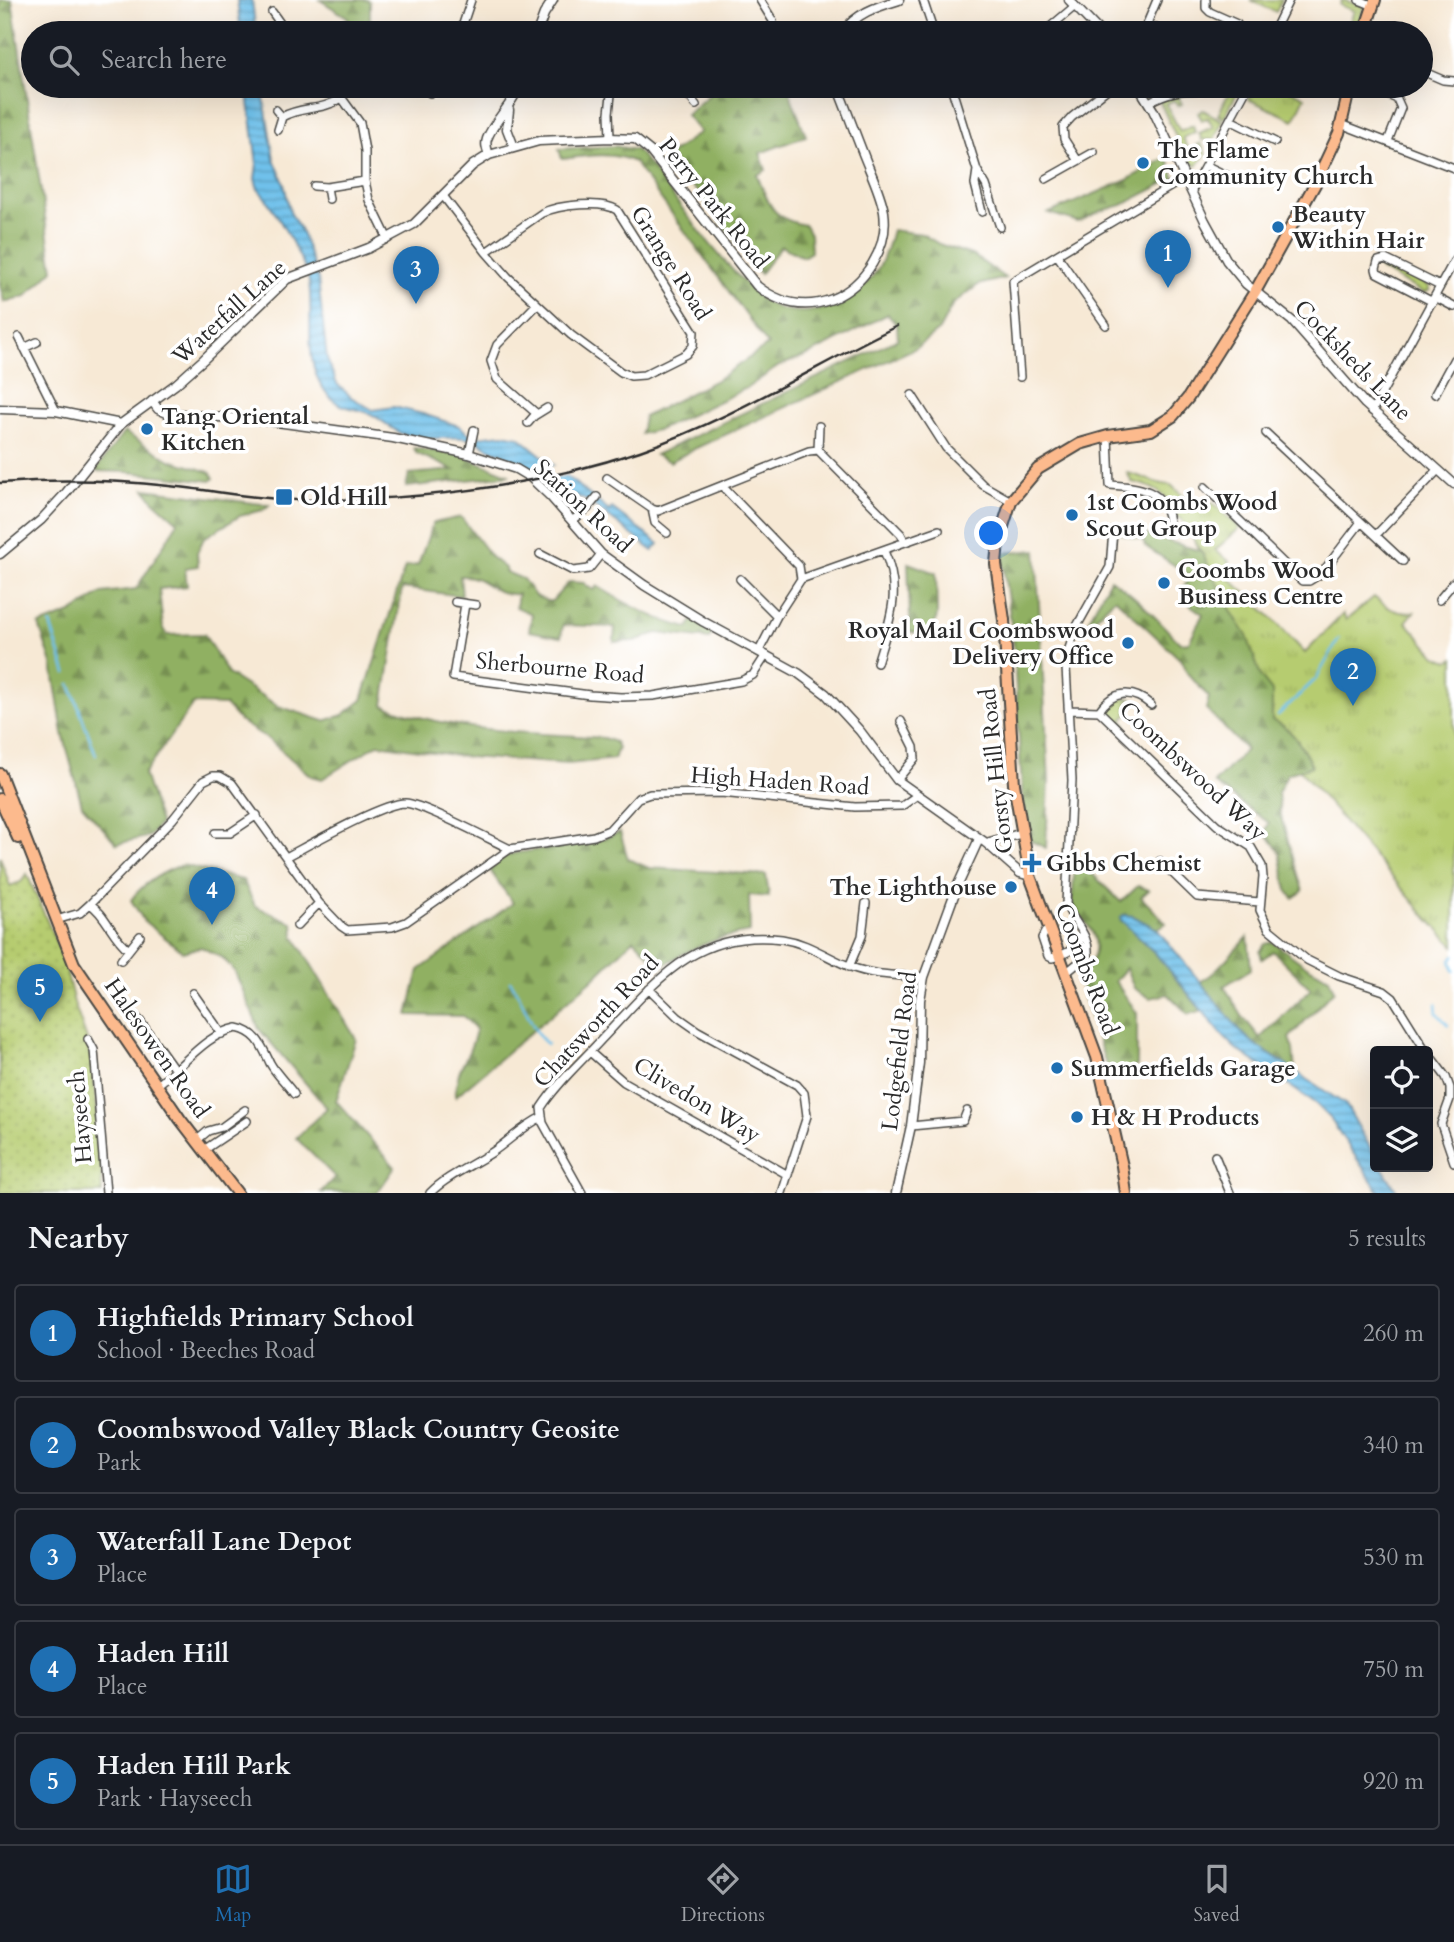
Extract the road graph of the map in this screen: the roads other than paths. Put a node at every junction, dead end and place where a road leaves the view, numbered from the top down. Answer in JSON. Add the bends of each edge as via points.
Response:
{"nodes":[{"id":1,"x":471,"y":0,"type":"edge"},
{"id":2,"x":553,"y":0,"type":"edge"},
{"id":3,"x":760,"y":0,"type":"edge"},
{"id":4,"x":899,"y":0,"type":"edge"},
{"id":5,"x":923,"y":0,"type":"edge"},
{"id":6,"x":1157,"y":0,"type":"edge"},
{"id":7,"x":1206,"y":0,"type":"edge"},
{"id":8,"x":1289,"y":0,"type":"edge"},
{"id":9,"x":1359,"y":0,"type":"edge"},
{"id":10,"x":1375,"y":2,"type":"edge"},
{"id":11,"x":1075,"y":4,"type":"edge"},
{"id":12,"x":272,"y":12,"type":"dead end"},
{"id":13,"x":277,"y":21,"type":"edge"},
{"id":14,"x":464,"y":21,"type":"edge"},
{"id":15,"x":541,"y":21,"type":"edge"},
{"id":16,"x":773,"y":21,"type":"dead end"},
{"id":17,"x":851,"y":21,"type":"edge"},
{"id":18,"x":930,"y":21,"type":"edge"},
{"id":19,"x":1056,"y":21,"type":"edge"},
{"id":20,"x":1090,"y":21,"type":"edge"},
{"id":21,"x":1148,"y":21,"type":"edge"},
{"id":22,"x":1230,"y":21,"type":"edge"},
{"id":23,"x":1279,"y":21,"type":"edge"},
{"id":24,"x":1368,"y":21,"type":"edge"},
{"id":25,"x":1433,"y":76,"type":"edge"},
{"id":26,"x":1454,"y":80,"type":"edge"},
{"id":27,"x":514,"y":98,"type":"edge"},
{"id":28,"x":610,"y":98,"type":"edge"},
{"id":29,"x":690,"y":98,"type":"edge"},
{"id":30,"x":842,"y":98,"type":"edge"},
{"id":31,"x":955,"y":98,"type":"edge"},
{"id":32,"x":1096,"y":98,"type":"edge"},
{"id":33,"x":1146,"y":98,"type":"edge"},
{"id":34,"x":1156,"y":98,"type":"edge"},
{"id":35,"x":1242,"y":98,"type":"edge"},
{"id":36,"x":1347,"y":98,"type":"edge"},
{"id":37,"x":1395,"y":98,"type":"edge"},
{"id":38,"x":340,"y":99,"type":"joint"},
{"id":39,"x":1149,"y":102,"type":"junction"},
{"id":40,"x":511,"y":104,"type":"junction"},
{"id":41,"x":696,"y":105,"type":"dead end"},
{"id":42,"x":276,"y":110,"type":"dead end"},
{"id":43,"x":282,"y":117,"type":"junction"},
{"id":44,"x":1230,"y":120,"type":"junction"},
{"id":45,"x":1342,"y":124,"type":"junction"},
{"id":46,"x":278,"y":130,"type":"dead end"},
{"id":47,"x":610,"y":138,"type":"junction"},
{"id":48,"x":1388,"y":141,"type":"junction"},
{"id":49,"x":1275,"y":142,"type":"dead end"},
{"id":50,"x":514,"y":147,"type":"junction"},
{"id":51,"x":1094,"y":152,"type":"dead end"},
{"id":52,"x":489,"y":155,"type":"junction"},
{"id":53,"x":1078,"y":160,"type":"junction"},
{"id":54,"x":1207,"y":166,"type":"junction"},
{"id":55,"x":1454,"y":168,"type":"edge"},
{"id":56,"x":977,"y":170,"type":"junction"},
{"id":57,"x":1185,"y":178,"type":"junction"},
{"id":58,"x":1232,"y":178,"type":"dead end"},
{"id":59,"x":1046,"y":179,"type":"dead end"},
{"id":60,"x":365,"y":181,"type":"junction"},
{"id":61,"x":314,"y":186,"type":"dead end"},
{"id":62,"x":327,"y":187,"type":"junction"},
{"id":63,"x":1192,"y":190,"type":"junction"},
{"id":64,"x":443,"y":197,"type":"junction"},
{"id":65,"x":329,"y":200,"type":"dead end"},
{"id":66,"x":982,"y":212,"type":"dead end"},
{"id":67,"x":1000,"y":227,"type":"dead end"},
{"id":68,"x":388,"y":239,"type":"junction"},
{"id":69,"x":486,"y":252,"type":"junction"},
{"id":70,"x":1057,"y":255,"type":"junction"},
{"id":71,"x":1454,"y":261,"type":"edge"},
{"id":72,"x":1440,"y":286,"type":"junction"},
{"id":73,"x":1256,"y":290,"type":"junction"},
{"id":74,"x":1434,"y":300,"type":"junction"},
{"id":75,"x":536,"y":305,"type":"junction"},
{"id":76,"x":1454,"y":307,"type":"edge"},
{"id":77,"x":1106,"y":325,"type":"dead end"},
{"id":78,"x":19,"y":337,"type":"dead end"},
{"id":79,"x":37,"y":342,"type":"dead end"},
{"id":80,"x":24,"y":348,"type":"junction"},
{"id":81,"x":1454,"y":359,"type":"edge"},
{"id":82,"x":1020,"y":377,"type":"dead end"},
{"id":83,"x":1435,"y":394,"type":"dead end"},
{"id":84,"x":912,"y":395,"type":"dead end"},
{"id":85,"x":152,"y":401,"type":"junction"},
{"id":86,"x":547,"y":408,"type":"dead end"},
{"id":87,"x":0,"y":410,"type":"edge"},
{"id":88,"x":55,"y":411,"type":"junction"},
{"id":89,"x":1372,"y":411,"type":"junction"},
{"id":90,"x":537,"y":414,"type":"junction"},
{"id":91,"x":528,"y":423,"type":"dead end"},
{"id":92,"x":121,"y":424,"type":"junction"},
{"id":93,"x":819,"y":426,"type":"dead end"},
{"id":94,"x":474,"y":430,"type":"dead end"},
{"id":95,"x":1266,"y":433,"type":"dead end"},
{"id":96,"x":1108,"y":436,"type":"junction"},
{"id":97,"x":469,"y":450,"type":"junction"},
{"id":98,"x":818,"y":450,"type":"junction"},
{"id":99,"x":1437,"y":471,"type":"junction"},
{"id":100,"x":607,"y":478,"type":"dead end"},
{"id":101,"x":1454,"y":484,"type":"edge"},
{"id":102,"x":722,"y":486,"type":"junction"},
{"id":103,"x":1205,"y":487,"type":"dead end"},
{"id":104,"x":597,"y":497,"type":"dead end"},
{"id":105,"x":1011,"y":501,"type":"junction"},
{"id":106,"x":652,"y":509,"type":"junction"},
{"id":107,"x":572,"y":521,"type":"junction"},
{"id":108,"x":1362,"y":522,"type":"junction"},
{"id":109,"x":1169,"y":523,"type":"dead end"},
{"id":110,"x":939,"y":530,"type":"dead end"},
{"id":111,"x":1113,"y":531,"type":"dead end"},
{"id":112,"x":667,"y":533,"type":"dead end"},
{"id":113,"x":1376,"y":535,"type":"junction"},
{"id":114,"x":905,"y":542,"type":"junction"},
{"id":115,"x":884,"y":551,"type":"junction"},
{"id":116,"x":0,"y":554,"type":"edge"},
{"id":117,"x":540,"y":554,"type":"dead end"},
{"id":118,"x":601,"y":554,"type":"junction"},
{"id":119,"x":1403,"y":561,"type":"dead end"},
{"id":120,"x":740,"y":579,"type":"dead end"},
{"id":121,"x":801,"y":579,"type":"junction"},
{"id":122,"x":1454,"y":582,"type":"edge"},
{"id":123,"x":749,"y":591,"type":"junction"},
{"id":124,"x":742,"y":599,"type":"dead end"},
{"id":125,"x":1439,"y":600,"type":"dead end"},
{"id":126,"x":455,"y":602,"type":"dead end"},
{"id":127,"x":465,"y":604,"type":"junction"},
{"id":128,"x":476,"y":606,"type":"dead end"},
{"id":129,"x":777,"y":615,"type":"junction"},
{"id":130,"x":763,"y":653,"type":"junction"},
{"id":131,"x":877,"y":663,"type":"dead end"},
{"id":132,"x":1151,"y":705,"type":"dead end"},
{"id":133,"x":1069,"y":710,"type":"junction"},
{"id":134,"x":1099,"y":711,"type":"junction"},
{"id":135,"x":901,"y":722,"type":"dead end"},
{"id":136,"x":0,"y":774,"type":"edge"},
{"id":137,"x":897,"y":780,"type":"junction"},
{"id":138,"x":916,"y":796,"type":"junction"},
{"id":139,"x":0,"y":799,"type":"edge"},
{"id":140,"x":257,"y":815,"type":"junction"},
{"id":141,"x":215,"y":833,"type":"dead end"},
{"id":142,"x":1023,"y":833,"type":"junction"},
{"id":143,"x":982,"y":841,"type":"junction"},
{"id":144,"x":510,"y":849,"type":"junction"},
{"id":145,"x":286,"y":857,"type":"junction"},
{"id":146,"x":1160,"y":860,"type":"dead end"},
{"id":147,"x":1030,"y":876,"type":"junction"},
{"id":148,"x":1260,"y":902,"type":"junction"},
{"id":149,"x":319,"y":903,"type":"junction"},
{"id":150,"x":866,"y":903,"type":"dead end"},
{"id":151,"x":90,"y":904,"type":"junction"},
{"id":152,"x":55,"y":920,"type":"junction"},
{"id":153,"x":297,"y":926,"type":"dead end"},
{"id":154,"x":1082,"y":933,"type":"junction"},
{"id":155,"x":140,"y":936,"type":"dead end"},
{"id":156,"x":129,"y":950,"type":"junction"},
{"id":157,"x":1061,"y":956,"type":"junction"},
{"id":158,"x":121,"y":960,"type":"dead end"},
{"id":159,"x":849,"y":967,"type":"junction"},
{"id":160,"x":1068,"y":972,"type":"junction"},
{"id":161,"x":924,"y":977,"type":"junction"},
{"id":162,"x":649,"y":989,"type":"junction"},
{"id":163,"x":192,"y":993,"type":"dead end"},
{"id":164,"x":120,"y":1000,"type":"dead end"},
{"id":165,"x":222,"y":1034,"type":"junction"},
{"id":166,"x":88,"y":1039,"type":"dead end"},
{"id":167,"x":1423,"y":1046,"type":"edge"},
{"id":168,"x":590,"y":1052,"type":"junction"},
{"id":169,"x":1433,"y":1060,"type":"edge"},
{"id":170,"x":175,"y":1070,"type":"junction"},
{"id":171,"x":157,"y":1085,"type":"junction"},
{"id":172,"x":294,"y":1094,"type":"dead end"},
{"id":173,"x":245,"y":1110,"type":"dead end"},
{"id":174,"x":967,"y":1111,"type":"dead end"},
{"id":175,"x":542,"y":1117,"type":"junction"},
{"id":176,"x":247,"y":1121,"type":"dead end"},
{"id":177,"x":911,"y":1126,"type":"junction"},
{"id":178,"x":1114,"y":1132,"type":"junction"},
{"id":179,"x":196,"y":1141,"type":"junction"},
{"id":180,"x":204,"y":1150,"type":"junction"},
{"id":181,"x":1215,"y":1156,"type":"dead end"},
{"id":182,"x":1454,"y":1162,"type":"edge"},
{"id":183,"x":788,"y":1175,"type":"junction"},
{"id":184,"x":106,"y":1193,"type":"edge"},
{"id":185,"x":237,"y":1193,"type":"edge"},
{"id":186,"x":430,"y":1193,"type":"edge"},
{"id":187,"x":582,"y":1193,"type":"edge"},
{"id":188,"x":782,"y":1193,"type":"edge"},
{"id":189,"x":896,"y":1193,"type":"edge"},
{"id":190,"x":1119,"y":1193,"type":"edge"},
{"id":191,"x":1126,"y":1193,"type":"edge"},
{"id":192,"x":1230,"y":1193,"type":"edge"}],
"edges":[{"from":1,"to":14,"type":"street"},
{"from":2,"to":15,"type":"street"},
{"from":3,"to":16,"type":"street"},
{"from":4,"to":17,"type":"street","via":[[867,10]]},
{"from":5,"to":18,"type":"street"},
{"from":6,"to":21,"type":"street"},
{"from":7,"to":22,"type":"street","via":[[1210,12]]},
{"from":8,"to":23,"type":"street"},
{"from":9,"to":10,"type":"street"},
{"from":10,"to":24,"type":"main road"},
{"from":11,"to":19,"type":"street"},
{"from":11,"to":20,"type":"street"},
{"from":12,"to":13,"type":"street"},
{"from":25,"to":26,"type":"street"},
{"from":27,"to":40,"type":"street"},
{"from":28,"to":47,"type":"street"},
{"from":29,"to":41,"type":"street"},
{"from":30,"to":47,"type":"street","name":"Perry Park Road","via":[[880,196],[884,230],[879,251],[866,272],[851,288],[824,302],[787,303],[757,286],[646,146],[635,139]]},
{"from":31,"to":56,"type":"street"},
{"from":32,"to":53,"type":"street","via":[[1063,127]]},
{"from":33,"to":39,"type":"street","name":"Cocksheds Lane"},
{"from":34,"to":39,"type":"street"},
{"from":35,"to":44,"type":"street"},
{"from":36,"to":45,"type":"main road","name":"Gorsty Hill Road"},
{"from":37,"to":48,"type":"street","via":[[1401,108]]},
{"from":38,"to":43,"type":"street"},
{"from":38,"to":60,"type":"street","via":[[360,123]]},
{"from":39,"to":57,"type":"street","name":"Cocksheds Lane"},
{"from":40,"to":50,"type":"street","via":[[507,129]]},
{"from":40,"to":52,"type":"street","via":[[488,137]]},
{"from":42,"to":43,"type":"street"},
{"from":43,"to":46,"type":"street"},
{"from":44,"to":49,"type":"street"},
{"from":44,"to":54,"type":"street"},
{"from":45,"to":48,"type":"street"},
{"from":45,"to":73,"type":"main road","name":"Gorsty Hill Road","via":[[1330,156]]},
{"from":47,"to":50,"type":"street","name":"Perry Park Road","via":[[540,141]]},
{"from":48,"to":55,"type":"street"},
{"from":50,"to":52,"type":"street","name":"Perry Park Road"},
{"from":51,"to":53,"type":"street"},
{"from":52,"to":64,"type":"street","name":"Waterfall Lane"},
{"from":53,"to":59,"type":"street"},
{"from":54,"to":58,"type":"street"},
{"from":54,"to":63,"type":"street"},
{"from":56,"to":66,"type":"street","via":[[975,184]]},
{"from":56,"to":67,"type":"street"},
{"from":57,"to":63,"type":"street","name":"Cocksheds Lane"},
{"from":57,"to":70,"type":"street"},
{"from":60,"to":62,"type":"street"},
{"from":60,"to":68,"type":"street"},
{"from":61,"to":62,"type":"street"},
{"from":62,"to":65,"type":"street"},
{"from":63,"to":73,"type":"street","name":"Cocksheds Lane","via":[[1227,261],[1245,284]]},
{"from":64,"to":68,"type":"street","name":"Waterfall Lane","via":[[414,224]]},
{"from":64,"to":69,"type":"street","name":"Grange Road"},
{"from":68,"to":85,"type":"street","name":"Waterfall Lane","via":[[296,274]]},
{"from":69,"to":75,"type":"street","name":"Grange Road"},
{"from":69,"to":75,"type":"street","name":"Grange Road","via":[[551,209],[609,205],[617,210],[695,339],[686,354],[644,375],[631,376],[599,357]]},
{"from":70,"to":77,"type":"street"},
{"from":70,"to":82,"type":"street","via":[[1013,281]]},
{"from":71,"to":72,"type":"street"},
{"from":72,"to":74,"type":"street"},
{"from":72,"to":74,"type":"street","via":[[1385,259],[1378,261],[1377,274]]},
{"from":73,"to":89,"type":"street","name":"Cocksheds Lane","via":[[1292,321]]},
{"from":73,"to":96,"type":"main road","name":"Gorsty Hill Road","via":[[1173,415],[1151,430]]},
{"from":74,"to":76,"type":"street"},
{"from":74,"to":89,"type":"street"},
{"from":75,"to":90,"type":"street","via":[[497,345],[491,361],[497,379]]},
{"from":78,"to":80,"type":"street"},
{"from":79,"to":80,"type":"street"},
{"from":80,"to":88,"type":"street"},
{"from":81,"to":83,"type":"street"},
{"from":84,"to":105,"type":"street","via":[[946,449],[983,485]]},
{"from":85,"to":92,"type":"street","name":"Waterfall Lane"},
{"from":85,"to":97,"type":"street","name":"Station Road","via":[[167,413],[269,421]]},
{"from":86,"to":90,"type":"street"},
{"from":87,"to":88,"type":"street"},
{"from":88,"to":92,"type":"street"},
{"from":89,"to":99,"type":"street","name":"Cocksheds Lane"},
{"from":90,"to":91,"type":"street"},
{"from":92,"to":116,"type":"street","name":"Waterfall Lane","via":[[41,520]]},
{"from":93,"to":98,"type":"street"},
{"from":94,"to":97,"type":"street"},
{"from":95,"to":108,"type":"street"},
{"from":96,"to":105,"type":"main road","name":"Gorsty Hill Road","via":[[1052,458]]},
{"from":96,"to":109,"type":"street","via":[[1110,485],[1151,492],[1168,510]]},
{"from":97,"to":107,"type":"street","name":"Station Road","via":[[531,478]]},
{"from":98,"to":102,"type":"street"},
{"from":98,"to":114,"type":"street"},
{"from":99,"to":101,"type":"street","name":"Cocksheds Lane"},
{"from":99,"to":113,"type":"street"},
{"from":100,"to":106,"type":"street"},
{"from":102,"to":106,"type":"street","via":[[666,509]]},
{"from":102,"to":121,"type":"street","via":[[799,566]]},
{"from":103,"to":108,"type":"street","via":[[1302,581],[1309,582],[1322,573]]},
{"from":104,"to":107,"type":"street"},
{"from":105,"to":142,"type":"main road","name":"Gorsty Hill Road","via":[[999,535],[996,564],[1014,784]]},
{"from":106,"to":112,"type":"street","via":[[655,523]]},
{"from":107,"to":118,"type":"street","name":"Station Road"},
{"from":108,"to":113,"type":"street"},
{"from":110,"to":114,"type":"street"},
{"from":111,"to":133,"type":"street","via":[[1110,567],[1067,654]]},
{"from":113,"to":119,"type":"street"},
{"from":114,"to":115,"type":"street"},
{"from":115,"to":121,"type":"street"},
{"from":115,"to":131,"type":"street","via":[[893,577],[894,601]]},
{"from":117,"to":118,"type":"street","via":[[573,571],[589,569]]},
{"from":118,"to":130,"type":"street","name":"Station Road","via":[[674,604]]},
{"from":120,"to":123,"type":"street"},
{"from":121,"to":129,"type":"street"},
{"from":122,"to":125,"type":"street"},
{"from":123,"to":124,"type":"street"},
{"from":123,"to":129,"type":"street"},
{"from":126,"to":127,"type":"street"},
{"from":127,"to":128,"type":"street"},
{"from":127,"to":130,"type":"street","name":"Sherbourne Road","via":[[453,677],[590,695],[653,696],[741,681],[753,675]]},
{"from":129,"to":130,"type":"street"},
{"from":130,"to":137,"type":"street","name":"Station Road","via":[[826,694]]},
{"from":132,"to":134,"type":"street","name":"Coombswood Way","via":[[1142,696],[1125,694],[1105,701]]},
{"from":133,"to":134,"type":"street","name":"Coombswood Way"},
{"from":133,"to":154,"type":"street","via":[[1072,780],[1066,904]]},
{"from":134,"to":148,"type":"street","name":"Coombswood Way","via":[[1217,825],[1251,847],[1262,866]]},
{"from":135,"to":137,"type":"street","via":[[915,758]]},
{"from":136,"to":152,"type":"main road","name":"Halesowen Road"},
{"from":137,"to":138,"type":"street","name":"Station Road"},
{"from":138,"to":143,"type":"street","name":"Station Road"},
{"from":138,"to":144,"type":"street","name":"High Haden Road","via":[[902,806],[855,807],[722,793],[650,794],[638,799],[609,830],[594,836]]},
{"from":139,"to":152,"type":"main road","name":"Halesowen Road"},
{"from":140,"to":141,"type":"street","via":[[230,833]]},
{"from":140,"to":145,"type":"street","name":"High Haden Road"},
{"from":140,"to":151,"type":"street","name":"High Haden Road","via":[[232,783],[220,776],[207,778]]},
{"from":142,"to":143,"type":"street"},
{"from":142,"to":147,"type":"main road","name":"Gorsty Hill Road"},
{"from":143,"to":147,"type":"street"},
{"from":143,"to":161,"type":"street","name":"Lodgefield Road","via":[[957,887]]},
{"from":144,"to":145,"type":"street","via":[[402,803]]},
{"from":144,"to":149,"type":"street","name":"High Haden Road","via":[[400,925],[347,930]]},
{"from":145,"to":149,"type":"street","name":"High Haden Road"},
{"from":146,"to":148,"type":"street","via":[[1197,897]]},
{"from":147,"to":157,"type":"main road","name":"Coombs Road"},
{"from":148,"to":167,"type":"street","name":"Coombswood Way","via":[[1261,917],[1269,929],[1307,960],[1393,998]]},
{"from":149,"to":153,"type":"street"},
{"from":150,"to":159,"type":"street","via":[[862,936]]},
{"from":151,"to":152,"type":"street","name":"High Haden Road","via":[[80,913]]},
{"from":151,"to":156,"type":"street"},
{"from":152,"to":171,"type":"main road","name":"Halesowen Road","via":[[74,964]]},
{"from":154,"to":157,"type":"street","via":[[1075,948]]},
{"from":154,"to":160,"type":"street","via":[[1087,937],[1088,954]]},
{"from":155,"to":156,"type":"street"},
{"from":156,"to":158,"type":"street"},
{"from":157,"to":160,"type":"main road","name":"Coombs Road"},
{"from":159,"to":161,"type":"street","name":"Chatsworth Road"},
{"from":159,"to":162,"type":"street","name":"Chatsworth Road","via":[[804,944],[743,939],[717,944],[673,965]]},
{"from":160,"to":178,"type":"main road","name":"Coombs Road","via":[[1097,1056]]},
{"from":161,"to":177,"type":"street","name":"Lodgefield Road"},
{"from":162,"to":168,"type":"street","name":"Chatsworth Road"},
{"from":162,"to":183,"type":"street","via":[[698,1031],[804,1093],[807,1116]]},
{"from":163,"to":165,"type":"street"},
{"from":164,"to":170,"type":"street"},
{"from":165,"to":170,"type":"street"},
{"from":165,"to":172,"type":"street","via":[[237,1028],[252,1034]]},
{"from":166,"to":184,"type":"street","name":"Hayseech","via":[[94,1050]]},
{"from":168,"to":175,"type":"street","name":"Chatsworth Road","via":[[541,1108]]},
{"from":168,"to":183,"type":"street","name":"Clivedon Way","via":[[624,1082]]},
{"from":169,"to":182,"type":"street","name":"Coombswood Way","via":[[1450,1088],[1441,1124]]},
{"from":170,"to":171,"type":"street"},
{"from":171,"to":179,"type":"main road","name":"Halesowen Road"},
{"from":173,"to":179,"type":"street"},
{"from":174,"to":177,"type":"street","via":[[963,1121]]},
{"from":175,"to":186,"type":"street"},
{"from":175,"to":187,"type":"street","name":"Chatsworth Road"},
{"from":176,"to":180,"type":"street"},
{"from":177,"to":189,"type":"street","name":"Lodgefield Road"},
{"from":178,"to":190,"type":"main road","name":"Coombs Road"},
{"from":178,"to":191,"type":"main road","name":"Coombs Road"},
{"from":179,"to":180,"type":"main road","name":"Halesowen Road"},
{"from":180,"to":185,"type":"main road","name":"Halesowen Road"},
{"from":181,"to":192,"type":"street"},
{"from":183,"to":188,"type":"street"}]}
